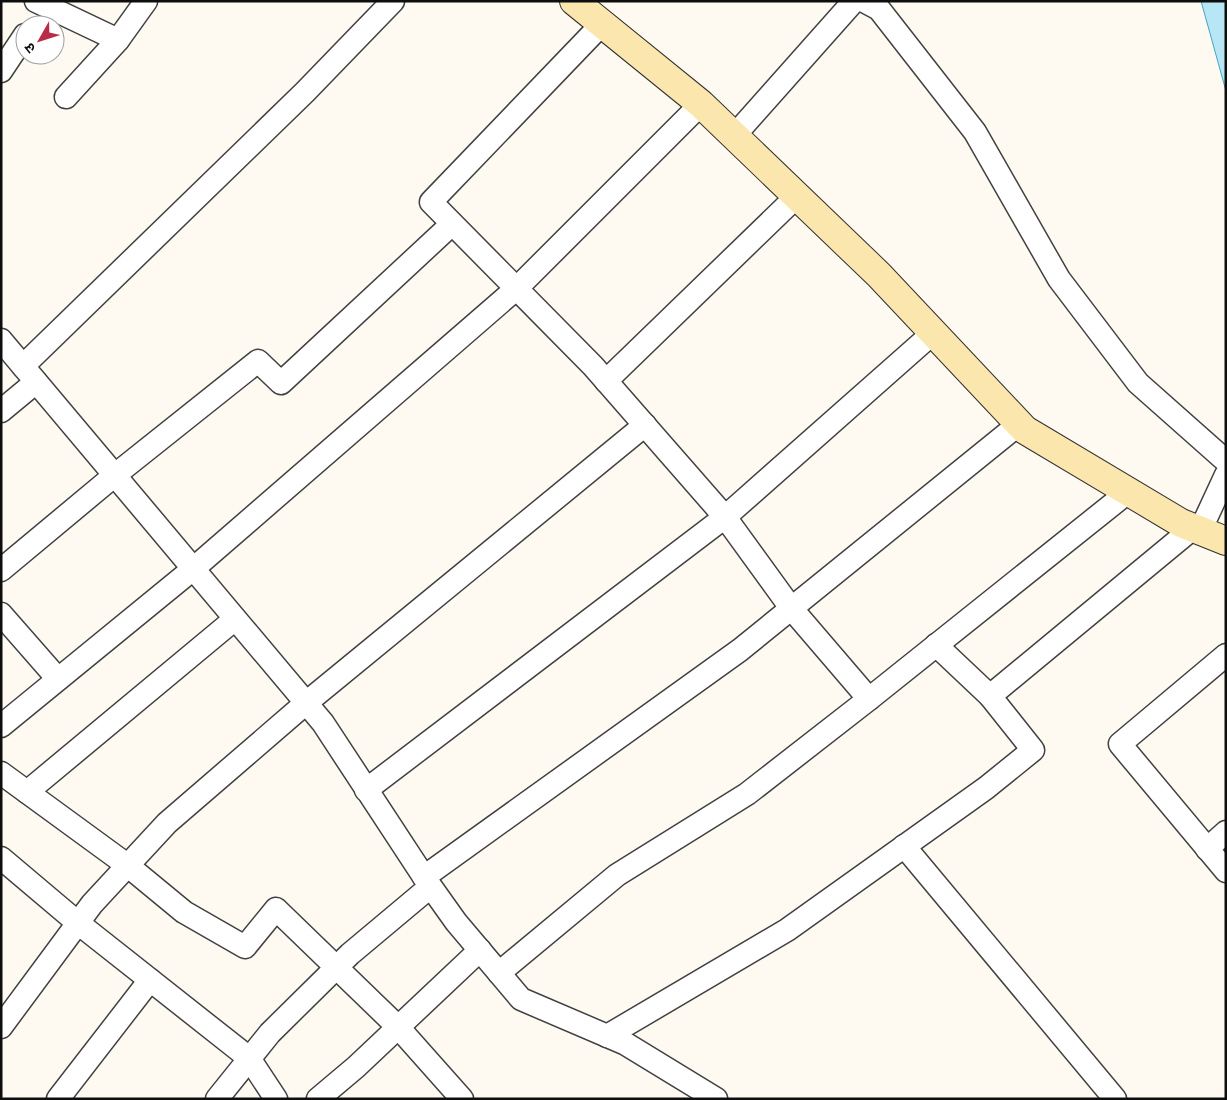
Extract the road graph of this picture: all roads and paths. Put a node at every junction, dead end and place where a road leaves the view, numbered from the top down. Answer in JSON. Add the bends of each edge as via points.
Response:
{"nodes":[{"id":1,"x":146,"y":1,"type":"edge"},
{"id":2,"x":393,"y":1,"type":"edge"},
{"id":3,"x":854,"y":1,"type":"edge"},
{"id":4,"x":864,"y":1,"type":"edge"},
{"id":5,"x":40,"y":3,"type":"edge"},
{"id":6,"x":590,"y":10,"type":"edge"},
{"id":7,"x":36,"y":15,"type":"edge"},
{"id":8,"x":118,"y":40,"type":"junction"},
{"id":9,"x":15,"y":50,"type":"edge"},
{"id":10,"x":1,"y":71,"type":"edge"},
{"id":11,"x":66,"y":97,"type":"dead end"},
{"id":12,"x":701,"y":104,"type":"junction"},
{"id":13,"x":734,"y":136,"type":"junction"},
{"id":14,"x":797,"y":196,"type":"junction"},
{"id":15,"x":452,"y":224,"type":"junction"},
{"id":16,"x":517,"y":288,"type":"junction"},
{"id":17,"x":933,"y":332,"type":"junction"},
{"id":18,"x":1,"y":340,"type":"edge"},
{"id":19,"x":29,"y":374,"type":"junction"},
{"id":20,"x":606,"y":380,"type":"junction"},
{"id":21,"x":1,"y":411,"type":"edge"},
{"id":22,"x":1020,"y":424,"type":"junction"},
{"id":23,"x":645,"y":425,"type":"junction"},
{"id":24,"x":1226,"y":461,"type":"edge"},
{"id":25,"x":114,"y":475,"type":"junction"},
{"id":26,"x":1226,"y":475,"type":"edge"},
{"id":27,"x":1128,"y":492,"type":"junction"},
{"id":28,"x":725,"y":517,"type":"junction"},
{"id":29,"x":1196,"y":529,"type":"junction"},
{"id":30,"x":1226,"y":541,"type":"edge"},
{"id":31,"x":192,"y":569,"type":"junction"},
{"id":32,"x":1,"y":570,"type":"edge"},
{"id":33,"x":791,"y":608,"type":"junction"},
{"id":34,"x":1,"y":614,"type":"edge"},
{"id":35,"x":235,"y":619,"type":"junction"},
{"id":36,"x":936,"y":645,"type":"junction"},
{"id":37,"x":1226,"y":655,"type":"edge"},
{"id":38,"x":58,"y":679,"type":"junction"},
{"id":39,"x":990,"y":696,"type":"junction"},
{"id":40,"x":869,"y":699,"type":"junction"},
{"id":41,"x":306,"y":703,"type":"junction"},
{"id":42,"x":1,"y":726,"type":"edge"},
{"id":43,"x":1,"y":772,"type":"edge"},
{"id":44,"x":366,"y":790,"type":"junction"},
{"id":45,"x":27,"y":792,"type":"junction"},
{"id":46,"x":1226,"y":832,"type":"edge"},
{"id":47,"x":904,"y":846,"type":"junction"},
{"id":48,"x":1207,"y":849,"type":"junction"},
{"id":49,"x":1,"y":858,"type":"edge"},
{"id":50,"x":127,"y":865,"type":"junction"},
{"id":51,"x":1226,"y":872,"type":"edge"},
{"id":52,"x":427,"y":882,"type":"junction"},
{"id":53,"x":78,"y":923,"type":"junction"},
{"id":54,"x":480,"y":950,"type":"junction"},
{"id":55,"x":336,"y":968,"type":"junction"},
{"id":56,"x":499,"y":973,"type":"junction"},
{"id":57,"x":150,"y":980,"type":"junction"},
{"id":58,"x":1,"y":1027,"type":"edge"},
{"id":59,"x":398,"y":1027,"type":"junction"},
{"id":60,"x":607,"y":1036,"type":"junction"},
{"id":61,"x":250,"y":1058,"type":"junction"},
{"id":62,"x":58,"y":1099,"type":"edge"},
{"id":63,"x":217,"y":1099,"type":"edge"},
{"id":64,"x":276,"y":1099,"type":"edge"},
{"id":65,"x":318,"y":1099,"type":"edge"},
{"id":66,"x":462,"y":1099,"type":"edge"},
{"id":67,"x":716,"y":1099,"type":"edge"},
{"id":68,"x":1115,"y":1099,"type":"edge"}],
"edges":[{"from":1,"to":8,"type":"street"},
{"from":2,"to":19,"type":"street"},
{"from":3,"to":13,"type":"street"},
{"from":4,"to":24,"type":"street","via":[[879,10],[975,132],[1059,279],[1138,383]]},
{"from":5,"to":7,"type":"street"},
{"from":5,"to":8,"type":"street"},
{"from":6,"to":12,"type":"main road"},
{"from":6,"to":15,"type":"street","via":[[431,202]]},
{"from":8,"to":11,"type":"street"},
{"from":9,"to":10,"type":"street"},
{"from":12,"to":13,"type":"main road"},
{"from":12,"to":16,"type":"street"},
{"from":13,"to":14,"type":"main road"},
{"from":14,"to":17,"type":"main road"},
{"from":14,"to":20,"type":"street"},
{"from":15,"to":16,"type":"street"},
{"from":15,"to":25,"type":"street","via":[[281,383],[258,361]]},
{"from":16,"to":20,"type":"street"},
{"from":16,"to":31,"type":"street"},
{"from":17,"to":22,"type":"main road"},
{"from":17,"to":28,"type":"street"},
{"from":18,"to":19,"type":"street"},
{"from":19,"to":21,"type":"street"},
{"from":19,"to":25,"type":"street"},
{"from":20,"to":23,"type":"street"},
{"from":22,"to":27,"type":"main road"},
{"from":22,"to":33,"type":"street"},
{"from":23,"to":28,"type":"street"},
{"from":23,"to":41,"type":"street"},
{"from":25,"to":31,"type":"street"},
{"from":25,"to":32,"type":"street"},
{"from":26,"to":29,"type":"street"},
{"from":27,"to":29,"type":"main road"},
{"from":27,"to":36,"type":"street"},
{"from":28,"to":33,"type":"street"},
{"from":28,"to":44,"type":"street"},
{"from":29,"to":30,"type":"main road"},
{"from":29,"to":39,"type":"street"},
{"from":31,"to":35,"type":"street"},
{"from":31,"to":38,"type":"street"},
{"from":33,"to":40,"type":"street"},
{"from":33,"to":52,"type":"street","via":[[740,650]]},
{"from":34,"to":38,"type":"street"},
{"from":35,"to":41,"type":"street"},
{"from":35,"to":45,"type":"street"},
{"from":36,"to":39,"type":"street"},
{"from":36,"to":40,"type":"street"},
{"from":37,"to":48,"type":"street","via":[[1120,744]]},
{"from":38,"to":42,"type":"street"},
{"from":39,"to":47,"type":"street","via":[[1033,750]]},
{"from":40,"to":56,"type":"street","via":[[747,794],[617,875]]},
{"from":41,"to":44,"type":"street","via":[[323,723]]},
{"from":41,"to":50,"type":"street","via":[[167,823]]},
{"from":43,"to":45,"type":"street"},
{"from":44,"to":52,"type":"street"},
{"from":45,"to":50,"type":"street"},
{"from":46,"to":48,"type":"street"},
{"from":47,"to":60,"type":"street","via":[[787,930]]},
{"from":47,"to":68,"type":"street"},
{"from":48,"to":51,"type":"street"},
{"from":49,"to":53,"type":"street"},
{"from":50,"to":53,"type":"street"},
{"from":50,"to":55,"type":"street","via":[[184,912],[245,948],[276,909]]},
{"from":52,"to":54,"type":"street"},
{"from":52,"to":55,"type":"street"},
{"from":53,"to":57,"type":"street"},
{"from":53,"to":58,"type":"street"},
{"from":54,"to":56,"type":"street"},
{"from":54,"to":59,"type":"street"},
{"from":55,"to":59,"type":"street"},
{"from":55,"to":61,"type":"street","via":[[270,1033]]},
{"from":56,"to":60,"type":"street","via":[[521,999]]},
{"from":57,"to":61,"type":"street"},
{"from":57,"to":62,"type":"street"},
{"from":59,"to":65,"type":"street"},
{"from":59,"to":66,"type":"street"},
{"from":60,"to":67,"type":"street","via":[[626,1044]]},
{"from":61,"to":63,"type":"street"},
{"from":61,"to":64,"type":"street"}]}
